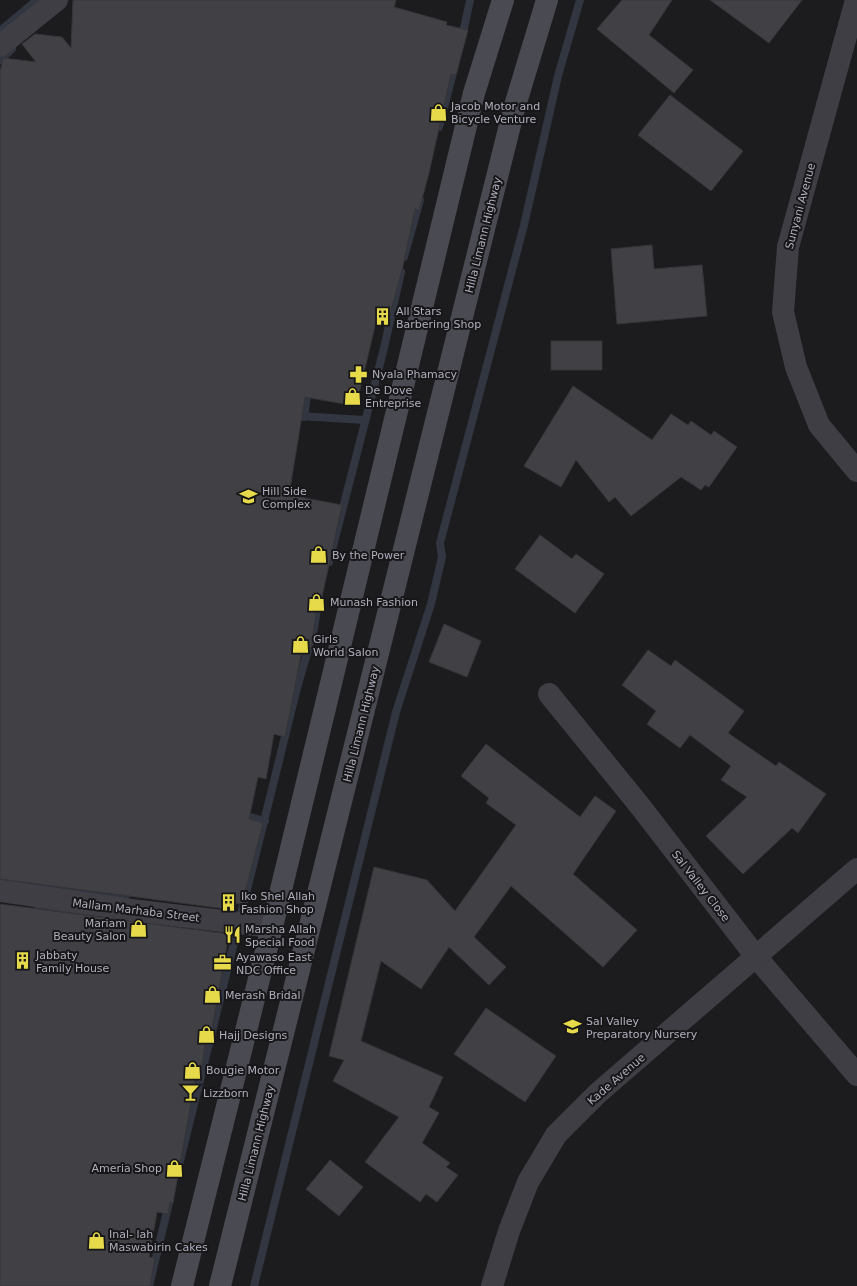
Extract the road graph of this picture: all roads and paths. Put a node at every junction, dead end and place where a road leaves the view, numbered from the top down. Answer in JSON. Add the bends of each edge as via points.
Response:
{"nodes":[{"id":1,"x":57,"y":0,"type":"edge"},
{"id":2,"x":503,"y":0,"type":"edge"},
{"id":3,"x":547,"y":0,"type":"edge"},
{"id":4,"x":856,"y":0,"type":"edge"},
{"id":5,"x":0,"y":46,"type":"edge"},
{"id":6,"x":857,"y":471,"type":"edge"},
{"id":7,"x":549,"y":694,"type":"dead end"},
{"id":8,"x":857,"y":869,"type":"edge"},
{"id":9,"x":0,"y":891,"type":"edge"},
{"id":10,"x":272,"y":927,"type":"junction"},
{"id":11,"x":757,"y":958,"type":"junction"},
{"id":12,"x":857,"y":1075,"type":"edge"},
{"id":13,"x":182,"y":1286,"type":"edge"},
{"id":14,"x":220,"y":1286,"type":"edge"},
{"id":15,"x":492,"y":1286,"type":"edge"}],
"edges":[{"from":1,"to":5,"type":"street"},
{"from":2,"to":10,"type":"main road","via":[[474,93]]},
{"from":3,"to":14,"type":"main road","name":"Hilla Limann Highway","via":[[512,117]]},
{"from":4,"to":6,"type":"street","name":"Sunyani Avenue","via":[[788,247],[783,312],[796,367],[819,425]]},
{"from":7,"to":11,"type":"street","name":"Sal Valley Close","via":[[640,806]]},
{"from":8,"to":11,"type":"street","name":"Kade Avenue"},
{"from":9,"to":10,"type":"street","name":"Mallam Marhaba Street"},
{"from":10,"to":13,"type":"main road"},
{"from":11,"to":12,"type":"street","name":"Sal Valley Close"},
{"from":11,"to":15,"type":"street","name":"Kade Avenue","via":[[598,1093],[556,1135],[528,1182]]}]}
